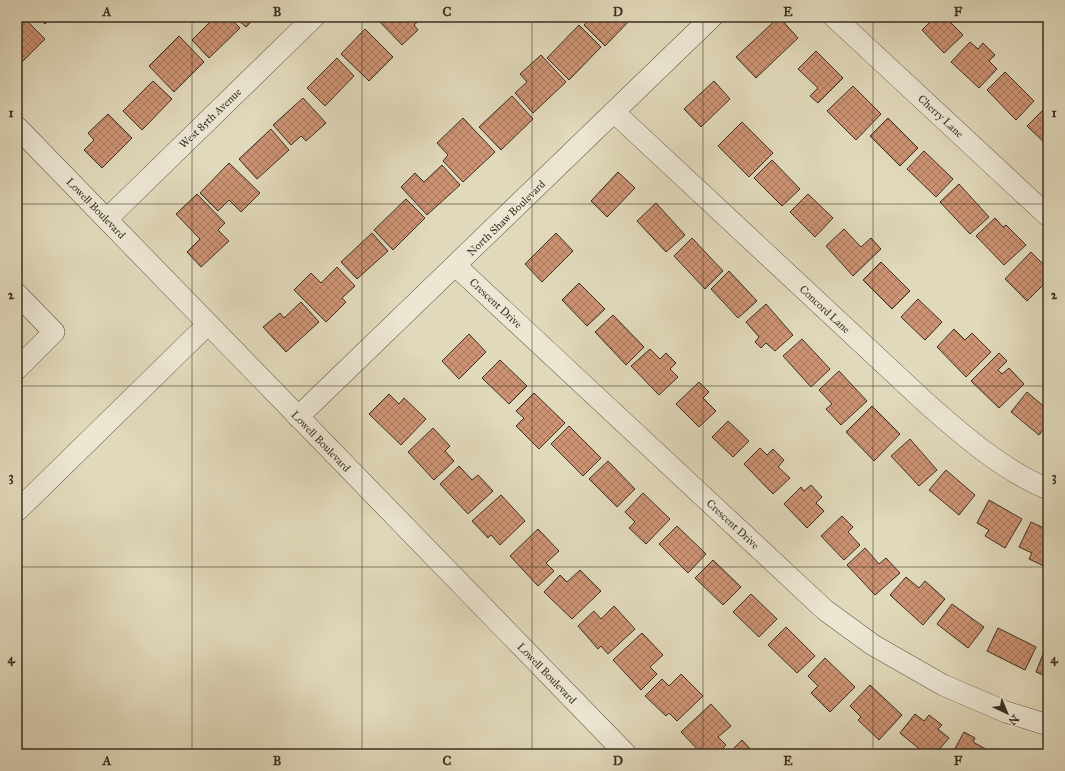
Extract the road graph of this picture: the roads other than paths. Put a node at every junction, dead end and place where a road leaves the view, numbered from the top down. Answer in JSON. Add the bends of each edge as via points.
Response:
{"nodes":[{"id":1,"x":314,"y":17,"type":"edge"},
{"id":2,"x":712,"y":17,"type":"edge"},
{"id":3,"x":834,"y":17,"type":"edge"},
{"id":4,"x":614,"y":112,"type":"junction"},
{"id":5,"x":17,"y":126,"type":"edge"},
{"id":6,"x":1048,"y":216,"type":"edge"},
{"id":7,"x":106,"y":219,"type":"junction"},
{"id":8,"x":456,"y":266,"type":"junction"},
{"id":9,"x":17,"y":294,"type":"edge"},
{"id":10,"x":208,"y":324,"type":"junction"},
{"id":11,"x":17,"y":369,"type":"edge"},
{"id":12,"x":298,"y":417,"type":"junction"},
{"id":13,"x":1048,"y":489,"type":"edge"},
{"id":14,"x":17,"y":512,"type":"edge"},
{"id":15,"x":1048,"y":725,"type":"edge"},
{"id":16,"x":626,"y":754,"type":"edge"}],
"edges":[{"from":1,"to":7,"type":"street","name":"West 85th Avenue"},
{"from":2,"to":4,"type":"street","name":"North Shaw Boulevard"},
{"from":3,"to":6,"type":"street","name":"Cherry Lane"},
{"from":4,"to":8,"type":"street","name":"North Shaw Boulevard"},
{"from":4,"to":13,"type":"street","name":"Concord Lane","via":[[954,428],[1001,464]]},
{"from":5,"to":7,"type":"street","name":"Lowell Boulevard"},
{"from":7,"to":10,"type":"street","name":"Lowell Boulevard"},
{"from":8,"to":12,"type":"street","name":"North Shaw Boulevard"},
{"from":8,"to":15,"type":"street","name":"Crescent Drive","via":[[825,610],[874,644],[943,685],[1006,712]]},
{"from":9,"to":11,"type":"street","via":[[54,332]]},
{"from":10,"to":12,"type":"street","name":"Lowell Boulevard"},
{"from":10,"to":14,"type":"street"},
{"from":12,"to":16,"type":"street","name":"Lowell Boulevard"}]}
